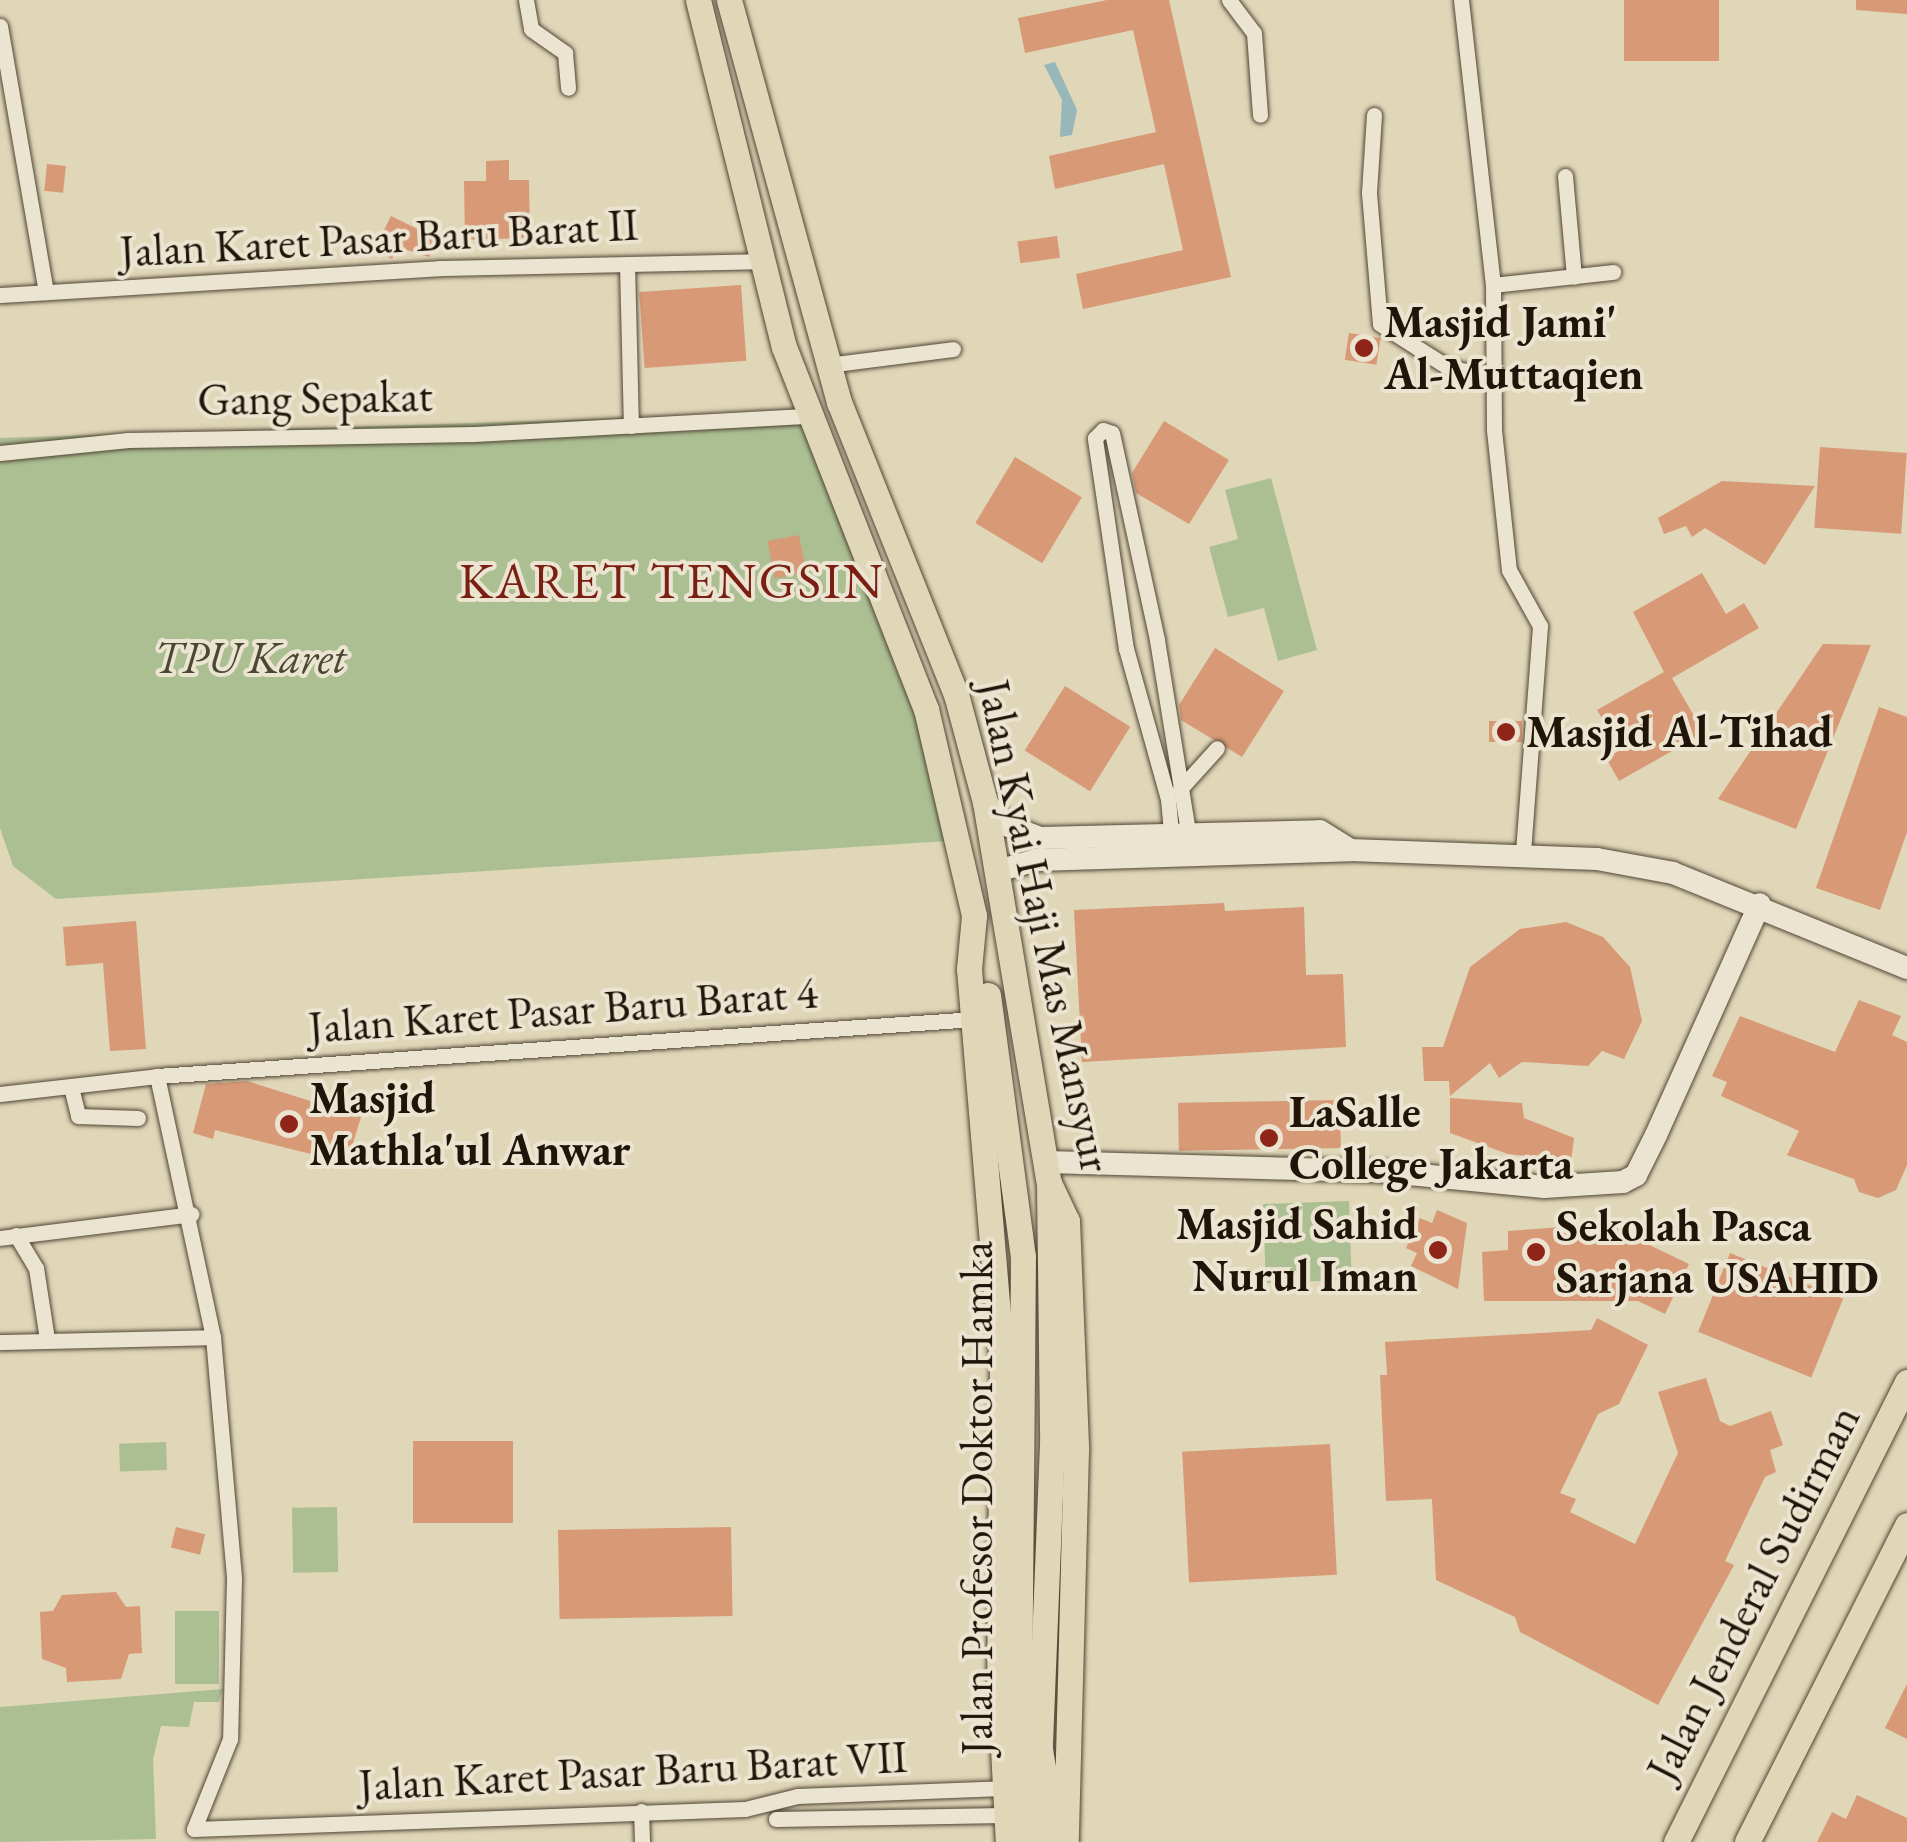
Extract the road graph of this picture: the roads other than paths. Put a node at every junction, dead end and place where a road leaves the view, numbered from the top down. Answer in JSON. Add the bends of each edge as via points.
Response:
{"nodes":[{"id":1,"x":526,"y":0,"type":"edge"},
{"id":2,"x":698,"y":0,"type":"edge"},
{"id":3,"x":730,"y":0,"type":"edge"},
{"id":4,"x":1229,"y":0,"type":"edge"},
{"id":5,"x":1461,"y":0,"type":"edge"},
{"id":6,"x":0,"y":26,"type":"edge"},
{"id":7,"x":568,"y":88,"type":"dead end"},
{"id":8,"x":1374,"y":114,"type":"dead end"},
{"id":9,"x":1260,"y":116,"type":"dead end"},
{"id":10,"x":1564,"y":176,"type":"dead end"},
{"id":11,"x":761,"y":261,"type":"junction"},
{"id":12,"x":627,"y":264,"type":"junction"},
{"id":13,"x":1613,"y":272,"type":"dead end"},
{"id":14,"x":1574,"y":277,"type":"junction"},
{"id":15,"x":1494,"y":285,"type":"junction"},
{"id":16,"x":46,"y":292,"type":"junction"},
{"id":17,"x":0,"y":295,"type":"edge"},
{"id":18,"x":952,"y":348,"type":"dead end"},
{"id":19,"x":827,"y":365,"type":"junction"},
{"id":20,"x":1496,"y":379,"type":"junction"},
{"id":21,"x":807,"y":416,"type":"junction"},
{"id":22,"x":631,"y":426,"type":"junction"},
{"id":23,"x":0,"y":453,"type":"edge"},
{"id":24,"x":1119,"y":472,"type":"junction"},
{"id":25,"x":1099,"y":474,"type":"junction"},
{"id":26,"x":1157,"y":640,"type":"junction"},
{"id":27,"x":1126,"y":649,"type":"junction"},
{"id":28,"x":1164,"y":692,"type":"junction"},
{"id":29,"x":1143,"y":700,"type":"junction"},
{"id":30,"x":1217,"y":748,"type":"dead end"},
{"id":31,"x":1184,"y":786,"type":"junction"},
{"id":32,"x":1168,"y":798,"type":"junction"},
{"id":33,"x":985,"y":802,"type":"junction"},
{"id":34,"x":1181,"y":846,"type":"junction"},
{"id":35,"x":1523,"y":852,"type":"junction"},
{"id":36,"x":997,"y":870,"type":"junction"},
{"id":37,"x":1760,"y":904,"type":"junction"},
{"id":38,"x":974,"y":916,"type":"junction"},
{"id":39,"x":1907,"y":968,"type":"edge"},
{"id":40,"x":975,"y":1019,"type":"junction"},
{"id":41,"x":157,"y":1076,"type":"junction"},
{"id":42,"x":71,"y":1087,"type":"junction"},
{"id":43,"x":0,"y":1094,"type":"edge"},
{"id":44,"x":138,"y":1118,"type":"dead end"},
{"id":45,"x":1048,"y":1173,"type":"junction"},
{"id":46,"x":192,"y":1214,"type":"junction"},
{"id":47,"x":8,"y":1237,"type":"edge"},
{"id":48,"x":1035,"y":1255,"type":"junction"},
{"id":49,"x":213,"y":1336,"type":"junction"},
{"id":50,"x":47,"y":1339,"type":"junction"},
{"id":51,"x":0,"y":1342,"type":"edge"},
{"id":52,"x":1907,"y":1382,"type":"edge"},
{"id":53,"x":1907,"y":1525,"type":"edge"},
{"id":54,"x":1002,"y":1788,"type":"junction"},
{"id":55,"x":1066,"y":1794,"type":"junction"},
{"id":56,"x":641,"y":1812,"type":"junction"},
{"id":57,"x":1004,"y":1815,"type":"junction"},
{"id":58,"x":776,"y":1820,"type":"dead end"},
{"id":59,"x":330,"y":1834,"type":"edge"},
{"id":60,"x":226,"y":1837,"type":"edge"},
{"id":61,"x":642,"y":1842,"type":"edge"},
{"id":62,"x":1008,"y":1842,"type":"edge"},
{"id":63,"x":1032,"y":1842,"type":"edge"},
{"id":64,"x":1055,"y":1842,"type":"edge"},
{"id":65,"x":1066,"y":1842,"type":"edge"},
{"id":66,"x":1074,"y":1842,"type":"edge"},
{"id":67,"x":1676,"y":1842,"type":"edge"},
{"id":68,"x":1746,"y":1842,"type":"edge"}],
"edges":[{"from":1,"to":7,"type":"street","via":[[531,29],[566,54]]},
{"from":2,"to":11,"type":"main road","name":"Jalan Kyai Haji Mas Mansyur"},
{"from":3,"to":19,"type":"main road","name":"Jalan Kyai Haji Mas Mansyur"},
{"from":4,"to":9,"type":"street","via":[[1254,33]]},
{"from":5,"to":15,"type":"street"},
{"from":6,"to":16,"type":"street"},
{"from":8,"to":20,"type":"street","via":[[1369,194],[1380,324],[1446,366]]},
{"from":10,"to":14,"type":"street"},
{"from":11,"to":12,"type":"street","name":"Jalan Karet Pasar Baru Barat II"},
{"from":11,"to":21,"type":"main road","name":"Jalan Kyai Haji Mas Mansyur"},
{"from":12,"to":16,"type":"street","name":"Jalan Karet Pasar Baru Barat II"},
{"from":12,"to":22,"type":"street"},
{"from":13,"to":14,"type":"street"},
{"from":14,"to":15,"type":"street"},
{"from":15,"to":20,"type":"street"},
{"from":16,"to":17,"type":"street","name":"Jalan Karet Pasar Baru Barat II"},
{"from":18,"to":19,"type":"street"},
{"from":19,"to":33,"type":"main road","name":"Jalan Kyai Haji Mas Mansyur","via":[[956,694]]},
{"from":20,"to":35,"type":"street","via":[[1510,570],[1540,626]]},
{"from":21,"to":22,"type":"street","name":"Gang Sepakat"},
{"from":21,"to":38,"type":"main road","name":"Jalan Kyai Haji Mas Mansyur","via":[[926,709]]},
{"from":22,"to":23,"type":"street","name":"Gang Sepakat","via":[[244,434]]},
{"from":24,"to":25,"type":"street"},
{"from":24,"to":25,"type":"street","via":[[1112,434],[1103,430],[1095,438]]},
{"from":24,"to":26,"type":"street"},
{"from":25,"to":27,"type":"street"},
{"from":26,"to":27,"type":"street"},
{"from":26,"to":28,"type":"street"},
{"from":27,"to":29,"type":"street"},
{"from":28,"to":29,"type":"street"},
{"from":28,"to":31,"type":"street"},
{"from":29,"to":32,"type":"street"},
{"from":30,"to":31,"type":"street"},
{"from":31,"to":32,"type":"street"},
{"from":31,"to":34,"type":"street"},
{"from":32,"to":34,"type":"street"},
{"from":33,"to":34,"type":"street","via":[[1008,826],[1041,838]]},
{"from":33,"to":36,"type":"main road","name":"Jalan Kyai Haji Mas Mansyur"},
{"from":34,"to":35,"type":"street"},
{"from":34,"to":36,"type":"street"},
{"from":35,"to":37,"type":"street","via":[[1635,864]]},
{"from":36,"to":45,"type":"main road","name":"Jalan Kyai Haji Mas Mansyur"},
{"from":37,"to":39,"type":"street"},
{"from":37,"to":45,"type":"street","via":[[1656,1135],[1636,1175],[1623,1182],[1544,1187],[1378,1171]]},
{"from":38,"to":40,"type":"main road","name":"Jalan Kyai Haji Mas Mansyur"},
{"from":38,"to":48,"type":"main road","name":"Jalan Profesor Doktor Hamka"},
{"from":40,"to":41,"type":"street","name":"Jalan Karet Pasar Baru Barat 4"},
{"from":40,"to":54,"type":"main road","name":"Jalan Kyai Haji Mas Mansyur","via":[[1002,1358]]},
{"from":41,"to":42,"type":"street","name":"Jalan Karet Pasar Baru Barat 4"},
{"from":41,"to":46,"type":"street"},
{"from":42,"to":43,"type":"street","name":"Jalan Karet Pasar Baru Barat 4"},
{"from":42,"to":44,"type":"street","via":[[78,1116]]},
{"from":45,"to":48,"type":"main road","name":"Jalan Profesor Doktor Hamka"},
{"from":45,"to":55,"type":"main road","name":"Jalan Kyai Haji Mas Mansyur","via":[[1067,1221],[1074,1296],[1075,1594]]},
{"from":46,"to":47,"type":"street"},
{"from":46,"to":49,"type":"street"},
{"from":47,"to":50,"type":"street","via":[[36,1268]]},
{"from":48,"to":63,"type":"main road","name":"Jalan Profesor Doktor Hamka","via":[[1018,1748]]},
{"from":48,"to":64,"type":"main road","name":"Jalan Profesor Doktor Hamka","via":[[1052,1444],[1040,1748]]},
{"from":49,"to":50,"type":"street"},
{"from":49,"to":60,"type":"street","name":"Jalan Karet Pasar Baru Barat VII","via":[[231,1520],[234,1677],[230,1739],[194,1829]]},
{"from":50,"to":51,"type":"street"},
{"from":52,"to":67,"type":"main road","name":"Jalan Jenderal Sudirman"},
{"from":53,"to":68,"type":"main road"},
{"from":54,"to":56,"type":"street","name":"Jalan Karet Pasar Baru Barat VII"},
{"from":54,"to":57,"type":"main road","name":"Jalan Kyai Haji Mas Mansyur"},
{"from":55,"to":65,"type":"main road"},
{"from":55,"to":66,"type":"street","name":"Jalan Kyai Haji Mas Mansyur"},
{"from":56,"to":59,"type":"street","name":"Jalan Karet Pasar Baru Barat VII"},
{"from":56,"to":61,"type":"street"},
{"from":57,"to":58,"type":"street","name":"Jalan Karet Pasar Baru Barat VII"},
{"from":57,"to":62,"type":"main road","name":"Jalan Kyai Haji Mas Mansyur"},
{"from":59,"to":60,"type":"street","name":"Jalan Karet Pasar Baru Barat VII"}]}
